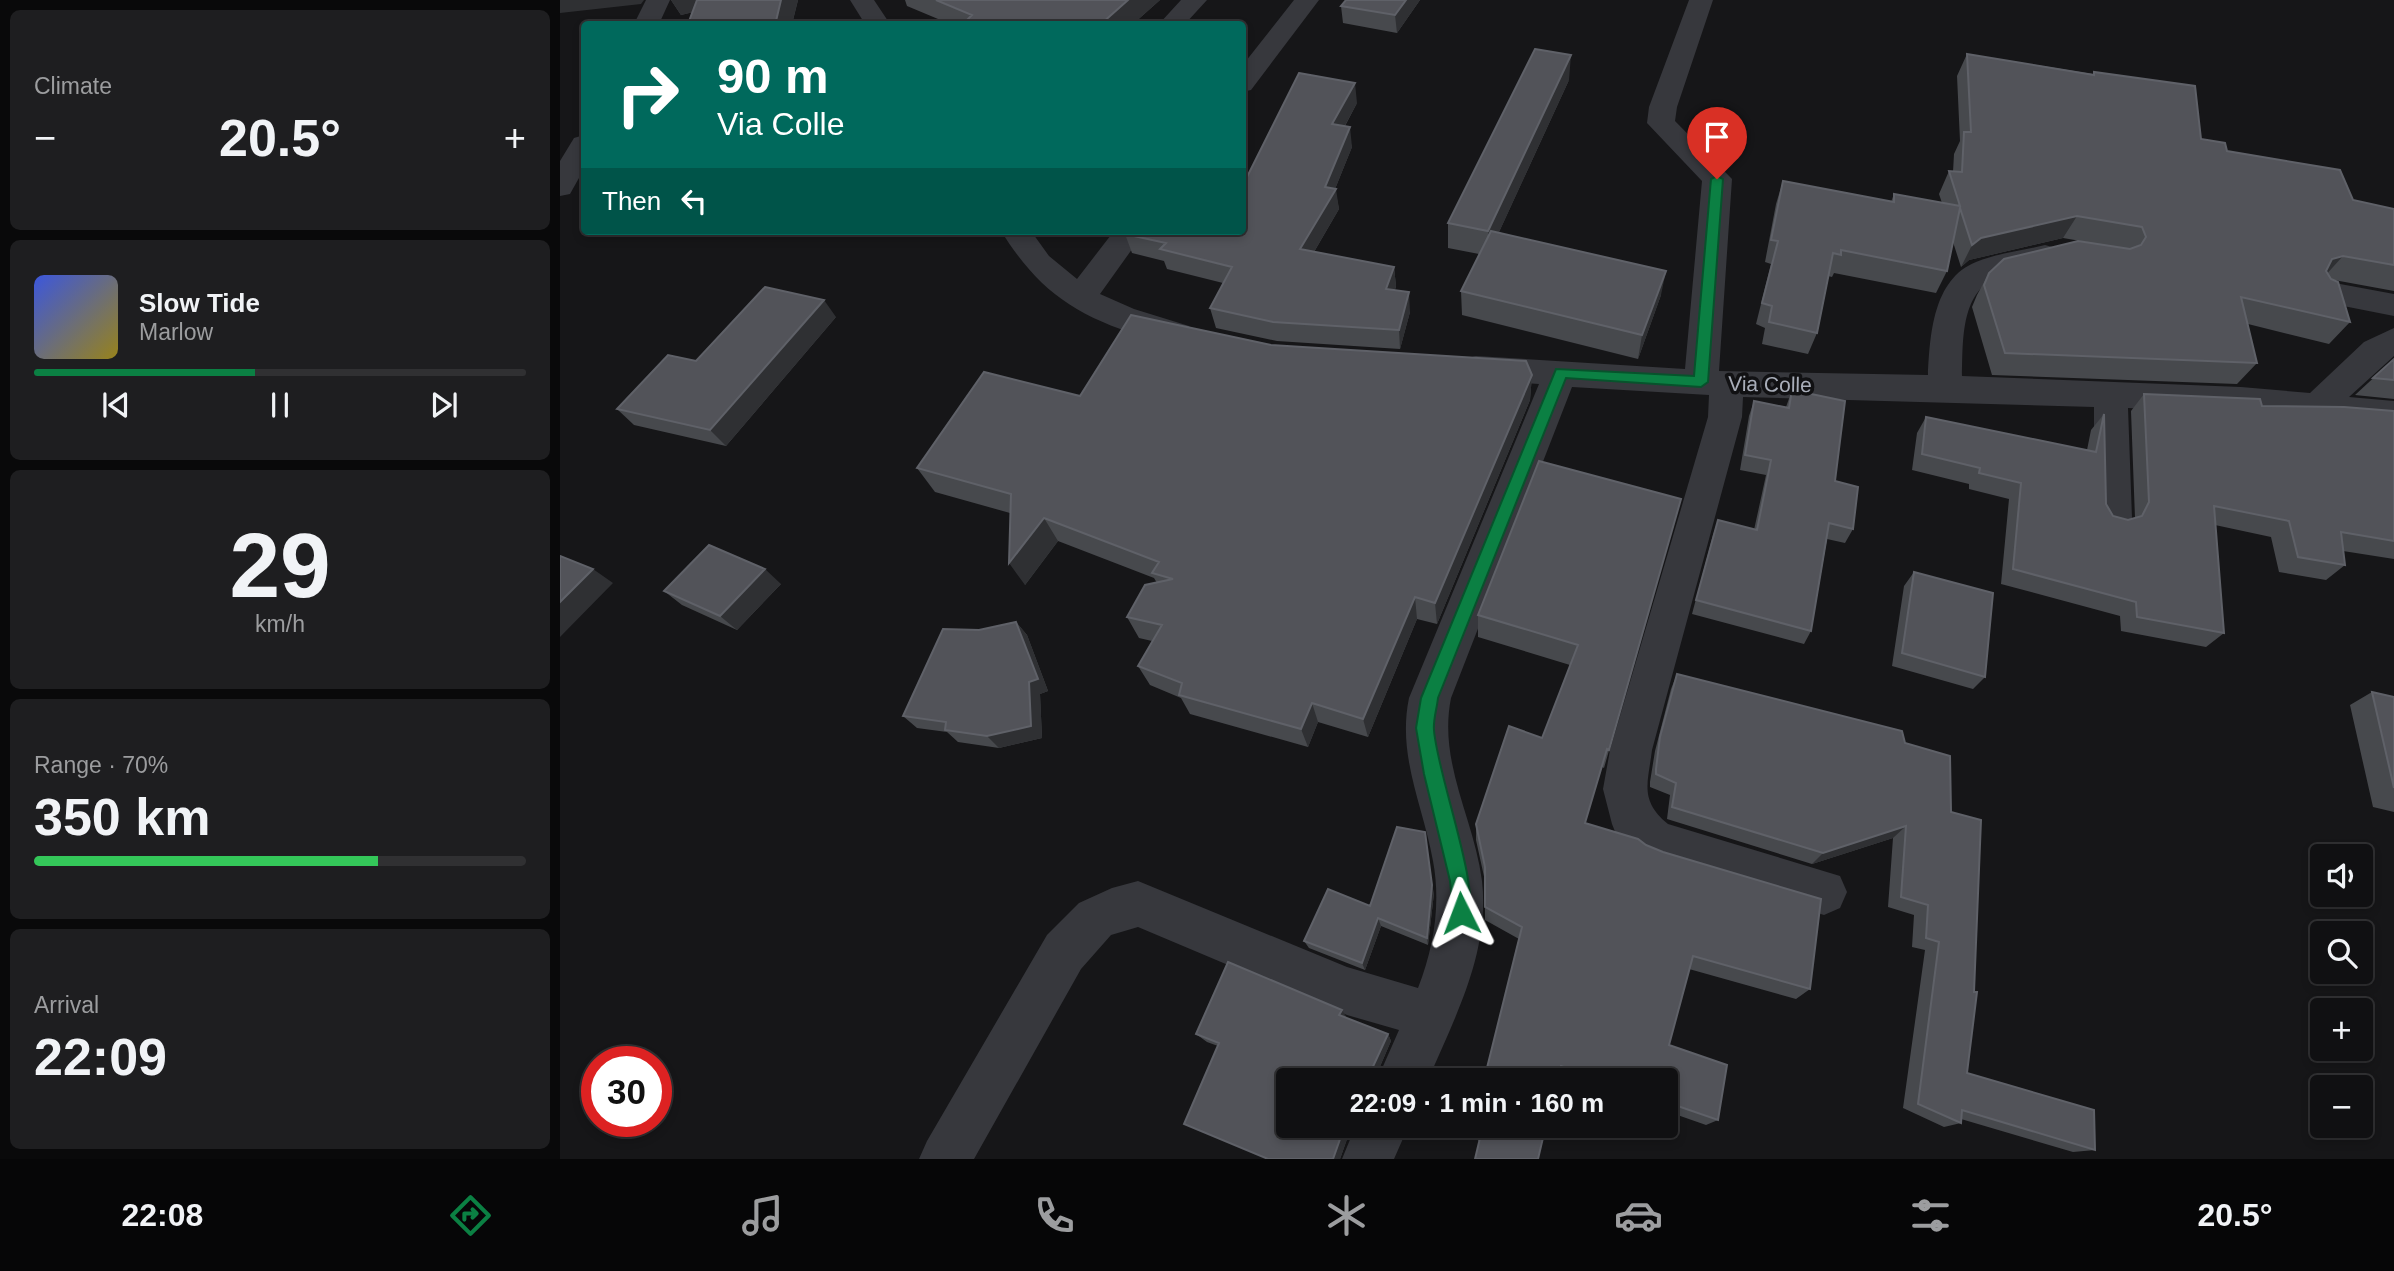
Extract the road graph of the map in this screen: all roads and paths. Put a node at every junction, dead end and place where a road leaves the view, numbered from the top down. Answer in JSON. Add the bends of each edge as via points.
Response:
{"nodes":[{"id":1,"x":658,"y":0,"type":"edge"},
{"id":2,"x":862,"y":0,"type":"edge"},
{"id":3,"x":1195,"y":0,"type":"edge"},
{"id":4,"x":1307,"y":0,"type":"edge"},
{"id":5,"x":1701,"y":0,"type":"edge"},
{"id":6,"x":648,"y":21,"type":"edge"},
{"id":7,"x":875,"y":21,"type":"edge"},
{"id":8,"x":1174,"y":21,"type":"edge"},
{"id":9,"x":1246,"y":79,"type":"edge"},
{"id":10,"x":581,"y":149,"type":"edge"},
{"id":11,"x":560,"y":187,"type":"edge"},
{"id":12,"x":1019,"y":235,"type":"edge"},
{"id":13,"x":1127,"y":235,"type":"edge"},
{"id":14,"x":2076,"y":253,"type":"edge"},
{"id":15,"x":2324,"y":292,"type":"edge"},
{"id":16,"x":1080,"y":297,"type":"junction"},
{"id":17,"x":2394,"y":305,"type":"edge"},
{"id":18,"x":2394,"y":340,"type":"edge"},
{"id":19,"x":1210,"y":341,"type":"edge"},
{"id":20,"x":1439,"y":365,"type":"edge"},
{"id":21,"x":1561,"y":372,"type":"junction"},
{"id":22,"x":1714,"y":383,"type":"junction"},
{"id":23,"x":1944,"y":388,"type":"junction"},
{"id":24,"x":2111,"y":394,"type":"junction"},
{"id":25,"x":2317,"y":407,"type":"junction"},
{"id":26,"x":2394,"y":414,"type":"edge"},
{"id":27,"x":2113,"y":518,"type":"edge"},
{"id":28,"x":1824,"y":891,"type":"dead end"},
{"id":29,"x":1429,"y":1015,"type":"junction"},
{"id":30,"x":1407,"y":1068,"type":"edge"},
{"id":31,"x":1377,"y":1138,"type":"edge"},
{"id":32,"x":945,"y":1159,"type":"edge"},
{"id":33,"x":1368,"y":1159,"type":"edge"}],
"edges":[{"from":1,"to":6,"type":"street"},
{"from":2,"to":7,"type":"street"},
{"from":3,"to":8,"type":"street"},
{"from":4,"to":9,"type":"street"},
{"from":5,"to":22,"type":"street","via":[[1661,123],[1717,179]]},
{"from":10,"to":11,"type":"street"},
{"from":12,"to":16,"type":"street","via":[[1039,265]]},
{"from":13,"to":16,"type":"street"},
{"from":14,"to":23,"type":"street","via":[[2052,252],[1982,271],[1961,287],[1951,314]]},
{"from":15,"to":17,"type":"street"},
{"from":16,"to":19,"type":"street","via":[[1170,332]]},
{"from":18,"to":25,"type":"street","via":[[2376,351]]},
{"from":20,"to":21,"type":"street","name":"Via Colle"},
{"from":21,"to":22,"type":"street","name":"Via Colle"},
{"from":21,"to":29,"type":"street","via":[[1430,698],[1425,728],[1459,881],[1461,913],[1451,968]]},
{"from":22,"to":23,"type":"street","name":"Via Colle"},
{"from":22,"to":28,"type":"street","via":[[1725,417],[1631,750],[1625,789],[1634,824],[1657,842]]},
{"from":23,"to":24,"type":"street","name":"Via Colle"},
{"from":24,"to":25,"type":"street","name":"Via Colle"},
{"from":24,"to":27,"type":"street"},
{"from":25,"to":26,"type":"street","name":"Via Colle"},
{"from":29,"to":30,"type":"street"},
{"from":29,"to":32,"type":"street","via":[[1347,991],[1138,904],[1102,912],[1064,952]]},
{"from":31,"to":33,"type":"street"}]}
